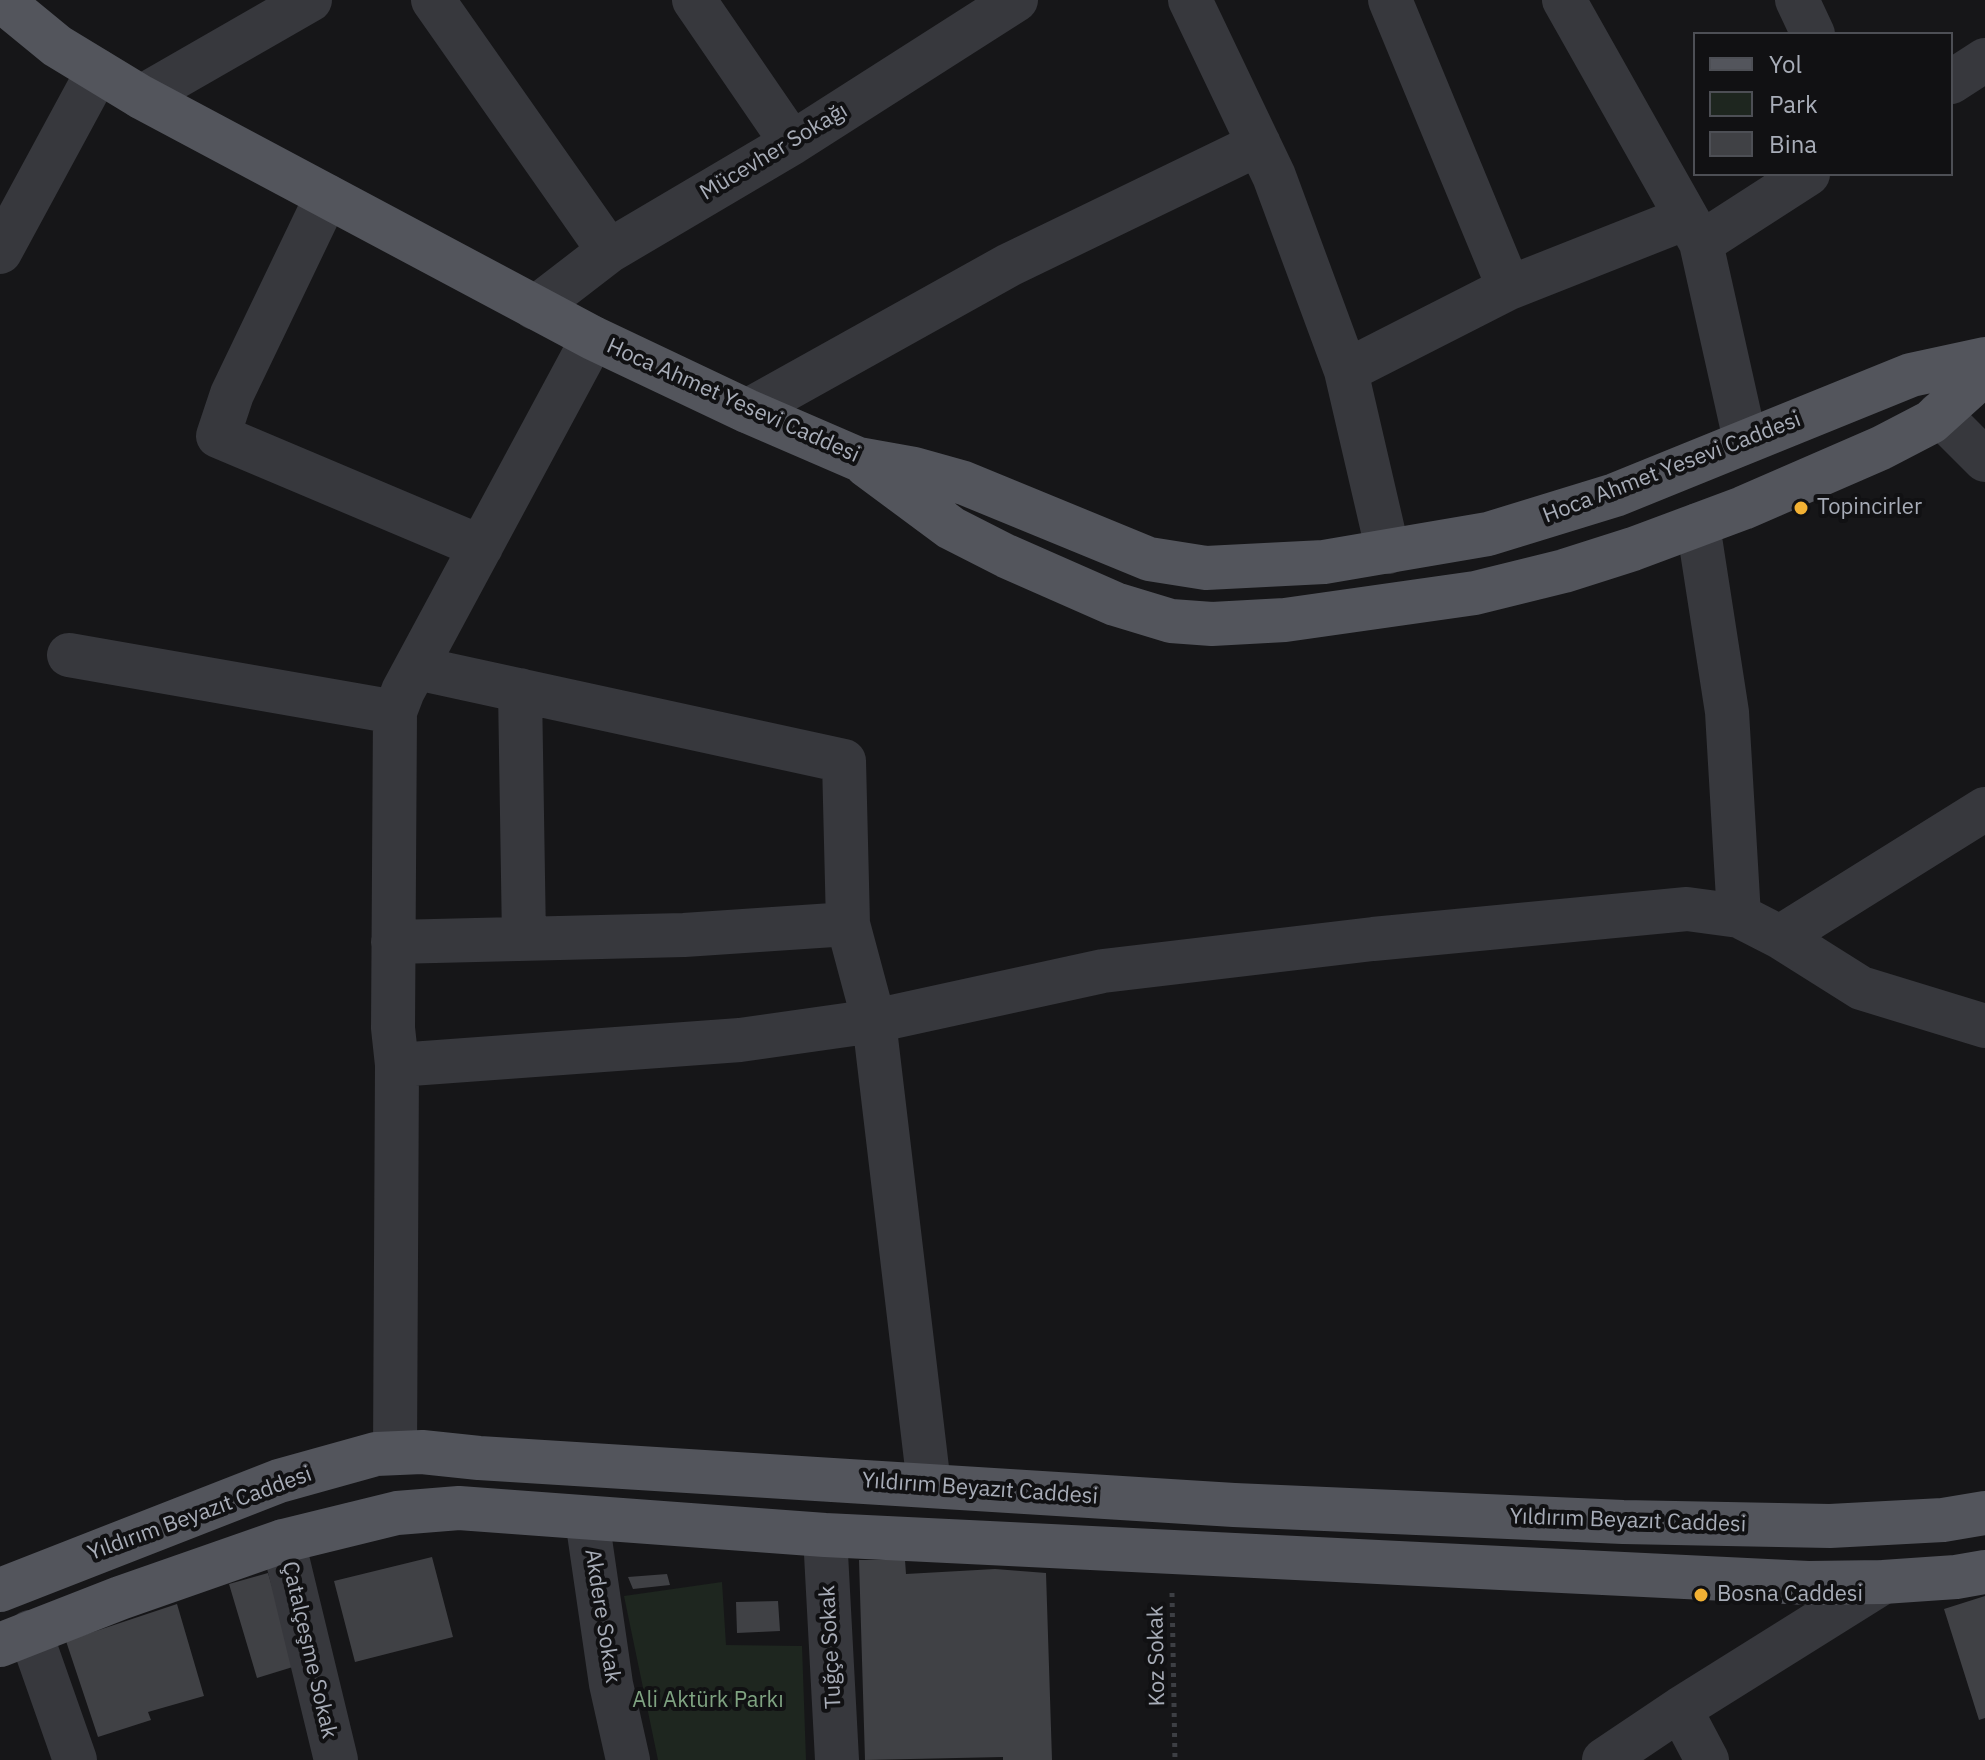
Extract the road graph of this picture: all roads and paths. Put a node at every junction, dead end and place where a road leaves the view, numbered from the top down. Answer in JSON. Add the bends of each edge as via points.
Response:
{"nodes":[{"id":1,"x":1,"y":0,"type":"edge"},
{"id":2,"x":433,"y":0,"type":"edge"},
{"id":3,"x":694,"y":0,"type":"edge"},
{"id":4,"x":1190,"y":0,"type":"edge"},
{"id":5,"x":1390,"y":0,"type":"edge"},
{"id":6,"x":1564,"y":0,"type":"edge"},
{"id":7,"x":1797,"y":0,"type":"edge"},
{"id":8,"x":301,"y":2,"type":"edge"},
{"id":9,"x":990,"y":7,"type":"edge"},
{"id":10,"x":1812,"y":32,"type":"edge"},
{"id":11,"x":1985,"y":60,"type":"edge"},
{"id":12,"x":98,"y":71,"type":"junction"},
{"id":13,"x":1953,"y":81,"type":"edge"},
{"id":14,"x":141,"y":97,"type":"junction"},
{"id":15,"x":792,"y":143,"type":"junction"},
{"id":16,"x":1259,"y":144,"type":"junction"},
{"id":17,"x":1804,"y":176,"type":"edge"},
{"id":18,"x":327,"y":196,"type":"junction"},
{"id":19,"x":1694,"y":230,"type":"junction"},
{"id":20,"x":609,"y":251,"type":"junction"},
{"id":21,"x":0,"y":252,"type":"edge"},
{"id":22,"x":1509,"y":288,"type":"junction"},
{"id":23,"x":535,"y":308,"type":"junction"},
{"id":24,"x":593,"y":338,"type":"junction"},
{"id":25,"x":1985,"y":359,"type":"edge"},
{"id":26,"x":1346,"y":371,"type":"junction"},
{"id":27,"x":1985,"y":373,"type":"edge"},
{"id":28,"x":747,"y":411,"type":"junction"},
{"id":29,"x":1939,"y":414,"type":"junction"},
{"id":30,"x":1745,"y":440,"type":"junction"},
{"id":31,"x":858,"y":459,"type":"junction"},
{"id":32,"x":1985,"y":460,"type":"edge"},
{"id":33,"x":1698,"y":525,"type":"junction"},
{"id":34,"x":481,"y":547,"type":"junction"},
{"id":35,"x":1388,"y":552,"type":"junction"},
{"id":36,"x":69,"y":655,"type":"dead end"},
{"id":37,"x":417,"y":668,"type":"junction"},
{"id":38,"x":520,"y":690,"type":"junction"},
{"id":39,"x":395,"y":712,"type":"junction"},
{"id":40,"x":1985,"y":809,"type":"edge"},
{"id":41,"x":1739,"y":916,"type":"junction"},
{"id":42,"x":848,"y":924,"type":"junction"},
{"id":43,"x":1780,"y":937,"type":"junction"},
{"id":44,"x":524,"y":939,"type":"junction"},
{"id":45,"x":393,"y":942,"type":"junction"},
{"id":46,"x":874,"y":1021,"type":"junction"},
{"id":47,"x":1985,"y":1026,"type":"edge"},
{"id":48,"x":397,"y":1065,"type":"junction"},
{"id":49,"x":395,"y":1453,"type":"junction"},
{"id":50,"x":929,"y":1485,"type":"junction"},
{"id":51,"x":1985,"y":1513,"type":"edge"},
{"id":52,"x":587,"y":1519,"type":"junction"},
{"id":53,"x":825,"y":1535,"type":"junction"},
{"id":54,"x":283,"y":1541,"type":"junction"},
{"id":55,"x":1172,"y":1551,"type":"junction"},
{"id":56,"x":1985,"y":1572,"type":"edge"},
{"id":57,"x":1883,"y":1582,"type":"junction"},
{"id":58,"x":0,"y":1590,"type":"edge"},
{"id":59,"x":15,"y":1638,"type":"edge"},
{"id":60,"x":1680,"y":1709,"type":"junction"},
{"id":61,"x":75,"y":1760,"type":"edge"},
{"id":62,"x":336,"y":1760,"type":"edge"},
{"id":63,"x":628,"y":1760,"type":"edge"},
{"id":64,"x":837,"y":1760,"type":"edge"},
{"id":65,"x":1175,"y":1760,"type":"edge"},
{"id":66,"x":1604,"y":1760,"type":"edge"},
{"id":67,"x":1707,"y":1760,"type":"edge"}],
"edges":[{"from":1,"to":12,"type":"main road","name":"Hoca Ahmet Yesevi Caddesi","via":[[57,46]]},
{"from":2,"to":20,"type":"street"},
{"from":3,"to":15,"type":"street"},
{"from":4,"to":16,"type":"street"},
{"from":5,"to":22,"type":"street"},
{"from":6,"to":19,"type":"street"},
{"from":7,"to":10,"type":"street"},
{"from":8,"to":14,"type":"street"},
{"from":9,"to":15,"type":"street","name":"Mücevher Sokağı"},
{"from":11,"to":13,"type":"street"},
{"from":12,"to":14,"type":"main road","name":"Hoca Ahmet Yesevi Caddesi"},
{"from":12,"to":21,"type":"street"},
{"from":14,"to":18,"type":"main road","name":"Hoca Ahmet Yesevi Caddesi"},
{"from":15,"to":20,"type":"street","name":"Mücevher Sokağı"},
{"from":16,"to":26,"type":"street"},
{"from":16,"to":28,"type":"street","via":[[1009,265]]},
{"from":17,"to":19,"type":"street"},
{"from":18,"to":23,"type":"main road","name":"Hoca Ahmet Yesevi Caddesi"},
{"from":18,"to":34,"type":"street","via":[[232,394],[218,436]]},
{"from":19,"to":22,"type":"street"},
{"from":19,"to":30,"type":"street"},
{"from":20,"to":23,"type":"street","name":"Mücevher Sokağı"},
{"from":22,"to":26,"type":"street"},
{"from":23,"to":24,"type":"main road","name":"Hoca Ahmet Yesevi Caddesi"},
{"from":24,"to":28,"type":"main road","name":"Hoca Ahmet Yesevi Caddesi"},
{"from":24,"to":34,"type":"street"},
{"from":25,"to":30,"type":"main road","name":"Hoca Ahmet Yesevi Caddesi","via":[[1911,375]]},
{"from":26,"to":35,"type":"street"},
{"from":27,"to":29,"type":"main road"},
{"from":28,"to":31,"type":"main road","name":"Hoca Ahmet Yesevi Caddesi"},
{"from":29,"to":32,"type":"street"},
{"from":29,"to":33,"type":"main road","via":[[1881,448]]},
{"from":30,"to":35,"type":"main road","name":"Hoca Ahmet Yesevi Caddesi","via":[[1544,519]]},
{"from":31,"to":33,"type":"main road","via":[[951,528],[1115,604],[1171,621],[1285,620],[1475,593],[1564,571]]},
{"from":31,"to":35,"type":"main road","name":"Hoca Ahmet Yesevi Caddesi","via":[[964,483],[1149,559],[1206,568],[1324,562]]},
{"from":33,"to":41,"type":"street","via":[[1727,712]]},
{"from":34,"to":37,"type":"street"},
{"from":36,"to":39,"type":"street"},
{"from":37,"to":38,"type":"street"},
{"from":37,"to":39,"type":"street"},
{"from":38,"to":42,"type":"street","via":[[844,761]]},
{"from":38,"to":44,"type":"street"},
{"from":39,"to":45,"type":"street"},
{"from":40,"to":43,"type":"street"},
{"from":41,"to":43,"type":"street"},
{"from":41,"to":46,"type":"street","via":[[1687,909],[1103,971]]},
{"from":42,"to":44,"type":"street"},
{"from":42,"to":46,"type":"street"},
{"from":43,"to":47,"type":"street","via":[[1861,988]]},
{"from":44,"to":45,"type":"street"},
{"from":45,"to":48,"type":"street"},
{"from":46,"to":48,"type":"street","via":[[740,1040]]},
{"from":46,"to":50,"type":"street"},
{"from":48,"to":49,"type":"street"},
{"from":49,"to":50,"type":"main road","name":"Yıldırım Beyazıt Caddesi"},
{"from":49,"to":58,"type":"main road","name":"Yıldırım Beyazıt Caddesi","via":[[279,1481]]},
{"from":50,"to":51,"type":"main road","name":"Yıldırım Beyazıt Caddesi","via":[[1623,1522],[1830,1526]]},
{"from":52,"to":53,"type":"main road"},
{"from":52,"to":54,"type":"main road","via":[[459,1508],[397,1513]]},
{"from":52,"to":63,"type":"street","name":"Akdere Sokak","via":[[611,1684]]},
{"from":53,"to":55,"type":"main road"},
{"from":53,"to":64,"type":"street","name":"Tuğçe Sokak"},
{"from":54,"to":59,"type":"main road"},
{"from":54,"to":62,"type":"street","name":"Çatalçeşme Sokak"},
{"from":55,"to":57,"type":"main road","via":[[1808,1583]]},
{"from":55,"to":65,"type":"path","name":"Koz Sokak"},
{"from":56,"to":57,"type":"main road"},
{"from":57,"to":60,"type":"street"},
{"from":59,"to":61,"type":"street"},
{"from":60,"to":66,"type":"street"},
{"from":60,"to":67,"type":"street"}]}
